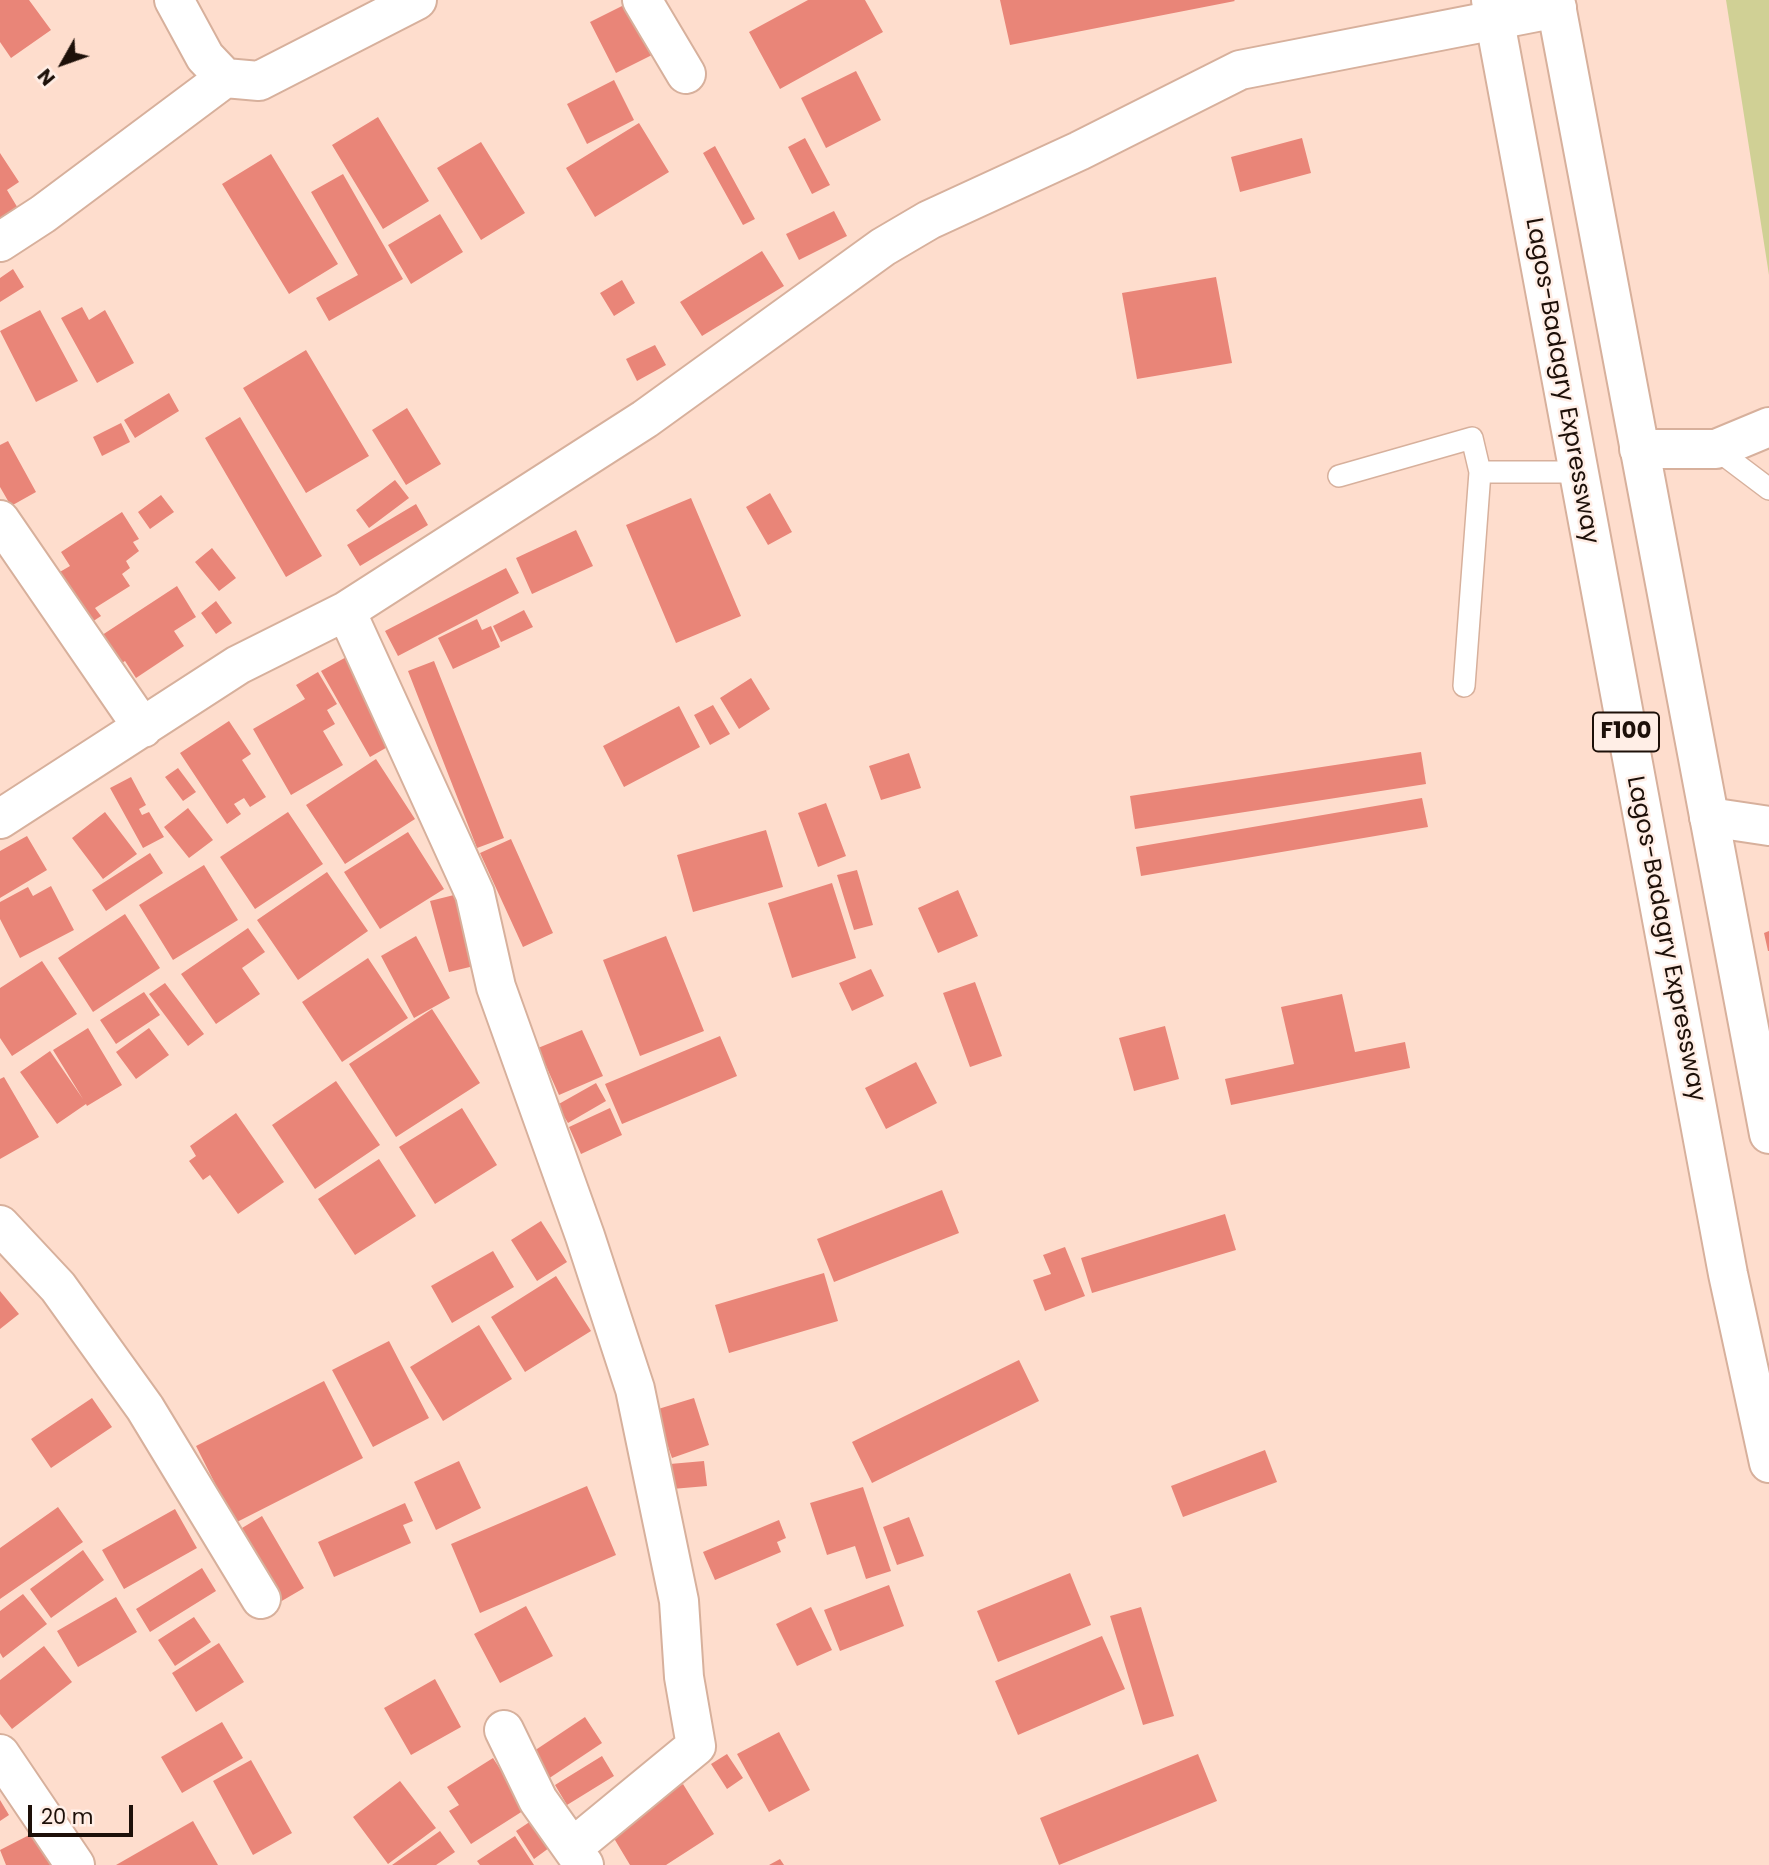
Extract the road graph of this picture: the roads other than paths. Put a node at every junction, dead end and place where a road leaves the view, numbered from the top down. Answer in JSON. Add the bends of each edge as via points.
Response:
{"nodes":[{"id":1,"x":174,"y":0,"type":"edge"},
{"id":2,"x":417,"y":0,"type":"edge"},
{"id":3,"x":642,"y":0,"type":"edge"},
{"id":4,"x":1556,"y":4,"type":"edge"},
{"id":5,"x":1492,"y":10,"type":"edge"},
{"id":6,"x":686,"y":74,"type":"dead end"},
{"id":7,"x":225,"y":78,"type":"junction"},
{"id":8,"x":0,"y":242,"type":"edge"},
{"id":9,"x":1769,"y":427,"type":"edge"},
{"id":10,"x":1639,"y":449,"type":"junction"},
{"id":11,"x":1716,"y":449,"type":"junction"},
{"id":12,"x":1480,"y":472,"type":"junction"},
{"id":13,"x":1577,"y":472,"type":"junction"},
{"id":14,"x":1339,"y":476,"type":"dead end"},
{"id":15,"x":1769,"y":489,"type":"edge"},
{"id":16,"x":0,"y":520,"type":"edge"},
{"id":17,"x":346,"y":611,"type":"junction"},
{"id":18,"x":1464,"y":686,"type":"dead end"},
{"id":19,"x":143,"y":728,"type":"junction"},
{"id":20,"x":1709,"y":817,"type":"junction"},
{"id":21,"x":0,"y":819,"type":"edge"},
{"id":22,"x":1769,"y":826,"type":"edge"},
{"id":23,"x":1769,"y":1134,"type":"edge"},
{"id":24,"x":0,"y":1225,"type":"edge"},
{"id":25,"x":1769,"y":1463,"type":"edge"},
{"id":26,"x":261,"y":1599,"type":"dead end"},
{"id":27,"x":504,"y":1730,"type":"dead end"},
{"id":28,"x":0,"y":1754,"type":"edge"},
{"id":29,"x":578,"y":1857,"type":"edge"},
{"id":30,"x":75,"y":1865,"type":"edge"}],
"edges":[{"from":1,"to":7,"type":"main road","via":[[205,57]]},
{"from":2,"to":7,"type":"main road","via":[[258,81]]},
{"from":3,"to":6,"type":"main road"},
{"from":4,"to":5,"type":"main road"},
{"from":4,"to":10,"type":"main road","number":"F100"},
{"from":5,"to":13,"type":"main road","name":"Lagos-Badagry Expressway","number":"F100"},
{"from":5,"to":17,"type":"main road","via":[[1240,70],[929,220],[883,247],[645,419]]},
{"from":7,"to":8,"type":"main road"},
{"from":9,"to":11,"type":"main road"},
{"from":10,"to":11,"type":"main road"},
{"from":10,"to":20,"type":"main road","number":"F100"},
{"from":11,"to":15,"type":"lane"},
{"from":12,"to":13,"type":"lane"},
{"from":12,"to":14,"type":"lane","via":[[1472,438]]},
{"from":12,"to":18,"type":"lane"},
{"from":13,"to":25,"type":"main road","name":"Lagos-Badagry Expressway","number":"F100","via":[[1728,1274]]},
{"from":16,"to":19,"type":"main road"},
{"from":17,"to":19,"type":"main road","via":[[238,665]]},
{"from":17,"to":29,"type":"main road","via":[[475,894],[496,987],[635,1389],[679,1601],[684,1677],[696,1746]]},
{"from":19,"to":21,"type":"main road"},
{"from":20,"to":22,"type":"main road"},
{"from":20,"to":23,"type":"main road","number":"F100"},
{"from":24,"to":26,"type":"main road","via":[[58,1287],[145,1408]]},
{"from":27,"to":29,"type":"main road","via":[[538,1800]]},
{"from":28,"to":30,"type":"main road"}]}
